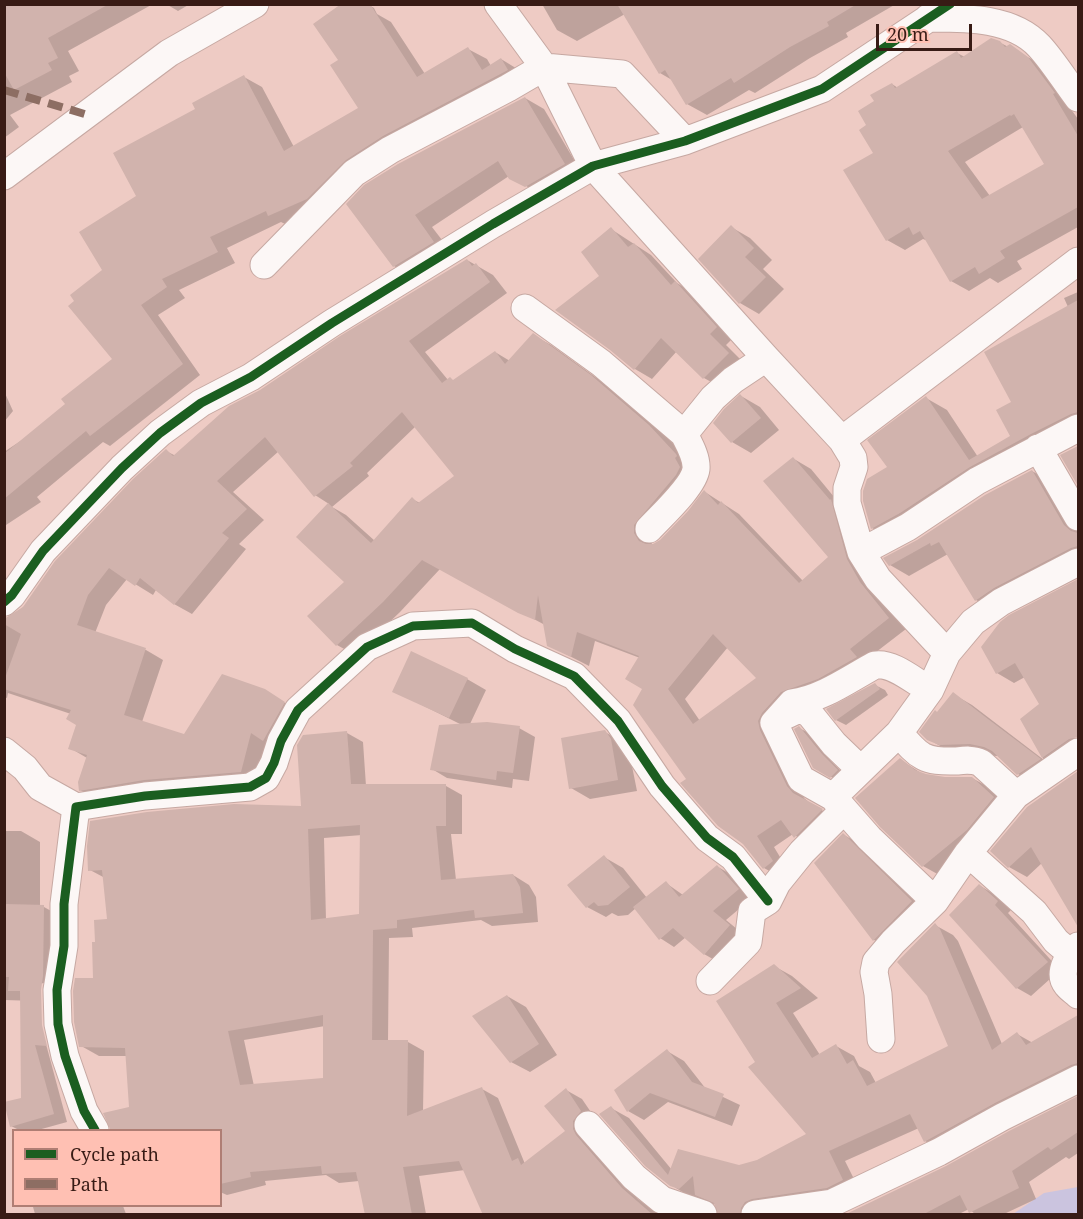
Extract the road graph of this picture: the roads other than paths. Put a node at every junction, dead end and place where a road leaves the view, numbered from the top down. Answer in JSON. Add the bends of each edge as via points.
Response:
{"nodes":[{"id":1,"x":255,"y":4,"type":"edge"},
{"id":2,"x":498,"y":4,"type":"edge"},
{"id":3,"x":939,"y":11,"type":"edge"},
{"id":4,"x":544,"y":67,"type":"junction"},
{"id":5,"x":1078,"y":98,"type":"edge"},
{"id":6,"x":685,"y":141,"type":"junction"},
{"id":7,"x":593,"y":166,"type":"junction"},
{"id":8,"x":4,"y":176,"type":"edge"},
{"id":9,"x":1078,"y":261,"type":"edge"},
{"id":10,"x":264,"y":265,"type":"dead end"},
{"id":11,"x":525,"y":309,"type":"dead end"},
{"id":12,"x":766,"y":358,"type":"junction"},
{"id":13,"x":1078,"y":428,"type":"edge"},
{"id":14,"x":684,"y":434,"type":"junction"},
{"id":15,"x":842,"y":440,"type":"junction"},
{"id":16,"x":1038,"y":448,"type":"junction"},
{"id":17,"x":1078,"y":517,"type":"edge"},
{"id":18,"x":650,"y":529,"type":"dead end"},
{"id":19,"x":861,"y":552,"type":"junction"},
{"id":20,"x":1075,"y":562,"type":"edge"},
{"id":21,"x":7,"y":591,"type":"edge"},
{"id":22,"x":947,"y":653,"type":"junction"},
{"id":23,"x":930,"y":690,"type":"junction"},
{"id":24,"x":774,"y":723,"type":"junction"},
{"id":25,"x":899,"y":733,"type":"junction"},
{"id":26,"x":4,"y":751,"type":"edge"},
{"id":27,"x":1078,"y":752,"type":"edge"},
{"id":28,"x":861,"y":770,"type":"junction"},
{"id":29,"x":1016,"y":795,"type":"junction"},
{"id":30,"x":838,"y":804,"type":"junction"},
{"id":31,"x":76,"y":807,"type":"junction"},
{"id":32,"x":968,"y":853,"type":"junction"},
{"id":33,"x":768,"y":901,"type":"junction"},
{"id":34,"x":935,"y":901,"type":"junction"},
{"id":35,"x":1074,"y":949,"type":"edge"},
{"id":36,"x":711,"y":981,"type":"dead end"},
{"id":37,"x":1078,"y":995,"type":"edge"},
{"id":38,"x":881,"y":1039,"type":"dead end"},
{"id":39,"x":1078,"y":1079,"type":"edge"},
{"id":40,"x":588,"y":1125,"type":"dead end"},
{"id":41,"x":94,"y":1129,"type":"edge"},
{"id":42,"x":703,"y":1215,"type":"edge"},
{"id":43,"x":754,"y":1215,"type":"edge"}],
"edges":[{"from":1,"to":8,"type":"street","via":[[169,53]]},
{"from":2,"to":4,"type":"street"},
{"from":3,"to":5,"type":"street","via":[[1010,26],[1038,44]]},
{"from":3,"to":6,"type":"street","via":[[822,88]]},
{"from":4,"to":6,"type":"street","via":[[622,74]]},
{"from":4,"to":7,"type":"street"},
{"from":4,"to":10,"type":"street","via":[[354,173]]},
{"from":6,"to":7,"type":"street"},
{"from":7,"to":12,"type":"street"},
{"from":7,"to":21,"type":"street","via":[[192,409],[122,468]]},
{"from":9,"to":15,"type":"street"},
{"from":11,"to":14,"type":"street","via":[[601,363]]},
{"from":12,"to":14,"type":"street","via":[[713,398]]},
{"from":12,"to":15,"type":"street"},
{"from":13,"to":16,"type":"street"},
{"from":14,"to":18,"type":"street","via":[[694,454],[696,469],[692,481]]},
{"from":15,"to":19,"type":"street","via":[[853,458],[847,503]]},
{"from":16,"to":17,"type":"street"},
{"from":16,"to":19,"type":"street"},
{"from":19,"to":22,"type":"street","via":[[878,579]]},
{"from":20,"to":22,"type":"street","via":[[985,612]]},
{"from":22,"to":23,"type":"street"},
{"from":23,"to":24,"type":"street","via":[[891,668],[875,665],[825,693],[792,703]]},
{"from":23,"to":25,"type":"street"},
{"from":24,"to":28,"type":"street","via":[[790,712],[809,713]]},
{"from":24,"to":30,"type":"street","via":[[801,779]]},
{"from":25,"to":28,"type":"street"},
{"from":25,"to":29,"type":"street","via":[[917,754],[928,759],[981,762]]},
{"from":26,"to":31,"type":"street","via":[[40,787]]},
{"from":27,"to":29,"type":"street"},
{"from":28,"to":30,"type":"street"},
{"from":29,"to":32,"type":"street"},
{"from":30,"to":33,"type":"street","via":[[777,883]]},
{"from":30,"to":34,"type":"street"},
{"from":31,"to":33,"type":"street","via":[[145,796],[250,787],[266,778],[298,710],[367,647],[413,626],[472,623],[515,649],[574,676],[618,721],[662,786],[707,838],[733,857]]},
{"from":31,"to":41,"type":"street","via":[[64,904],[58,1024],[65,1056]]},
{"from":32,"to":34,"type":"street"},
{"from":32,"to":35,"type":"street","via":[[1034,912],[1056,941]]},
{"from":33,"to":36,"type":"street","via":[[752,911],[748,942]]},
{"from":34,"to":38,"type":"street","via":[[876,962]]},
{"from":35,"to":37,"type":"street","via":[[1065,964],[1063,978]]},
{"from":39,"to":43,"type":"street","via":[[832,1203]]},
{"from":40,"to":42,"type":"street","via":[[634,1177],[662,1200]]}]}
